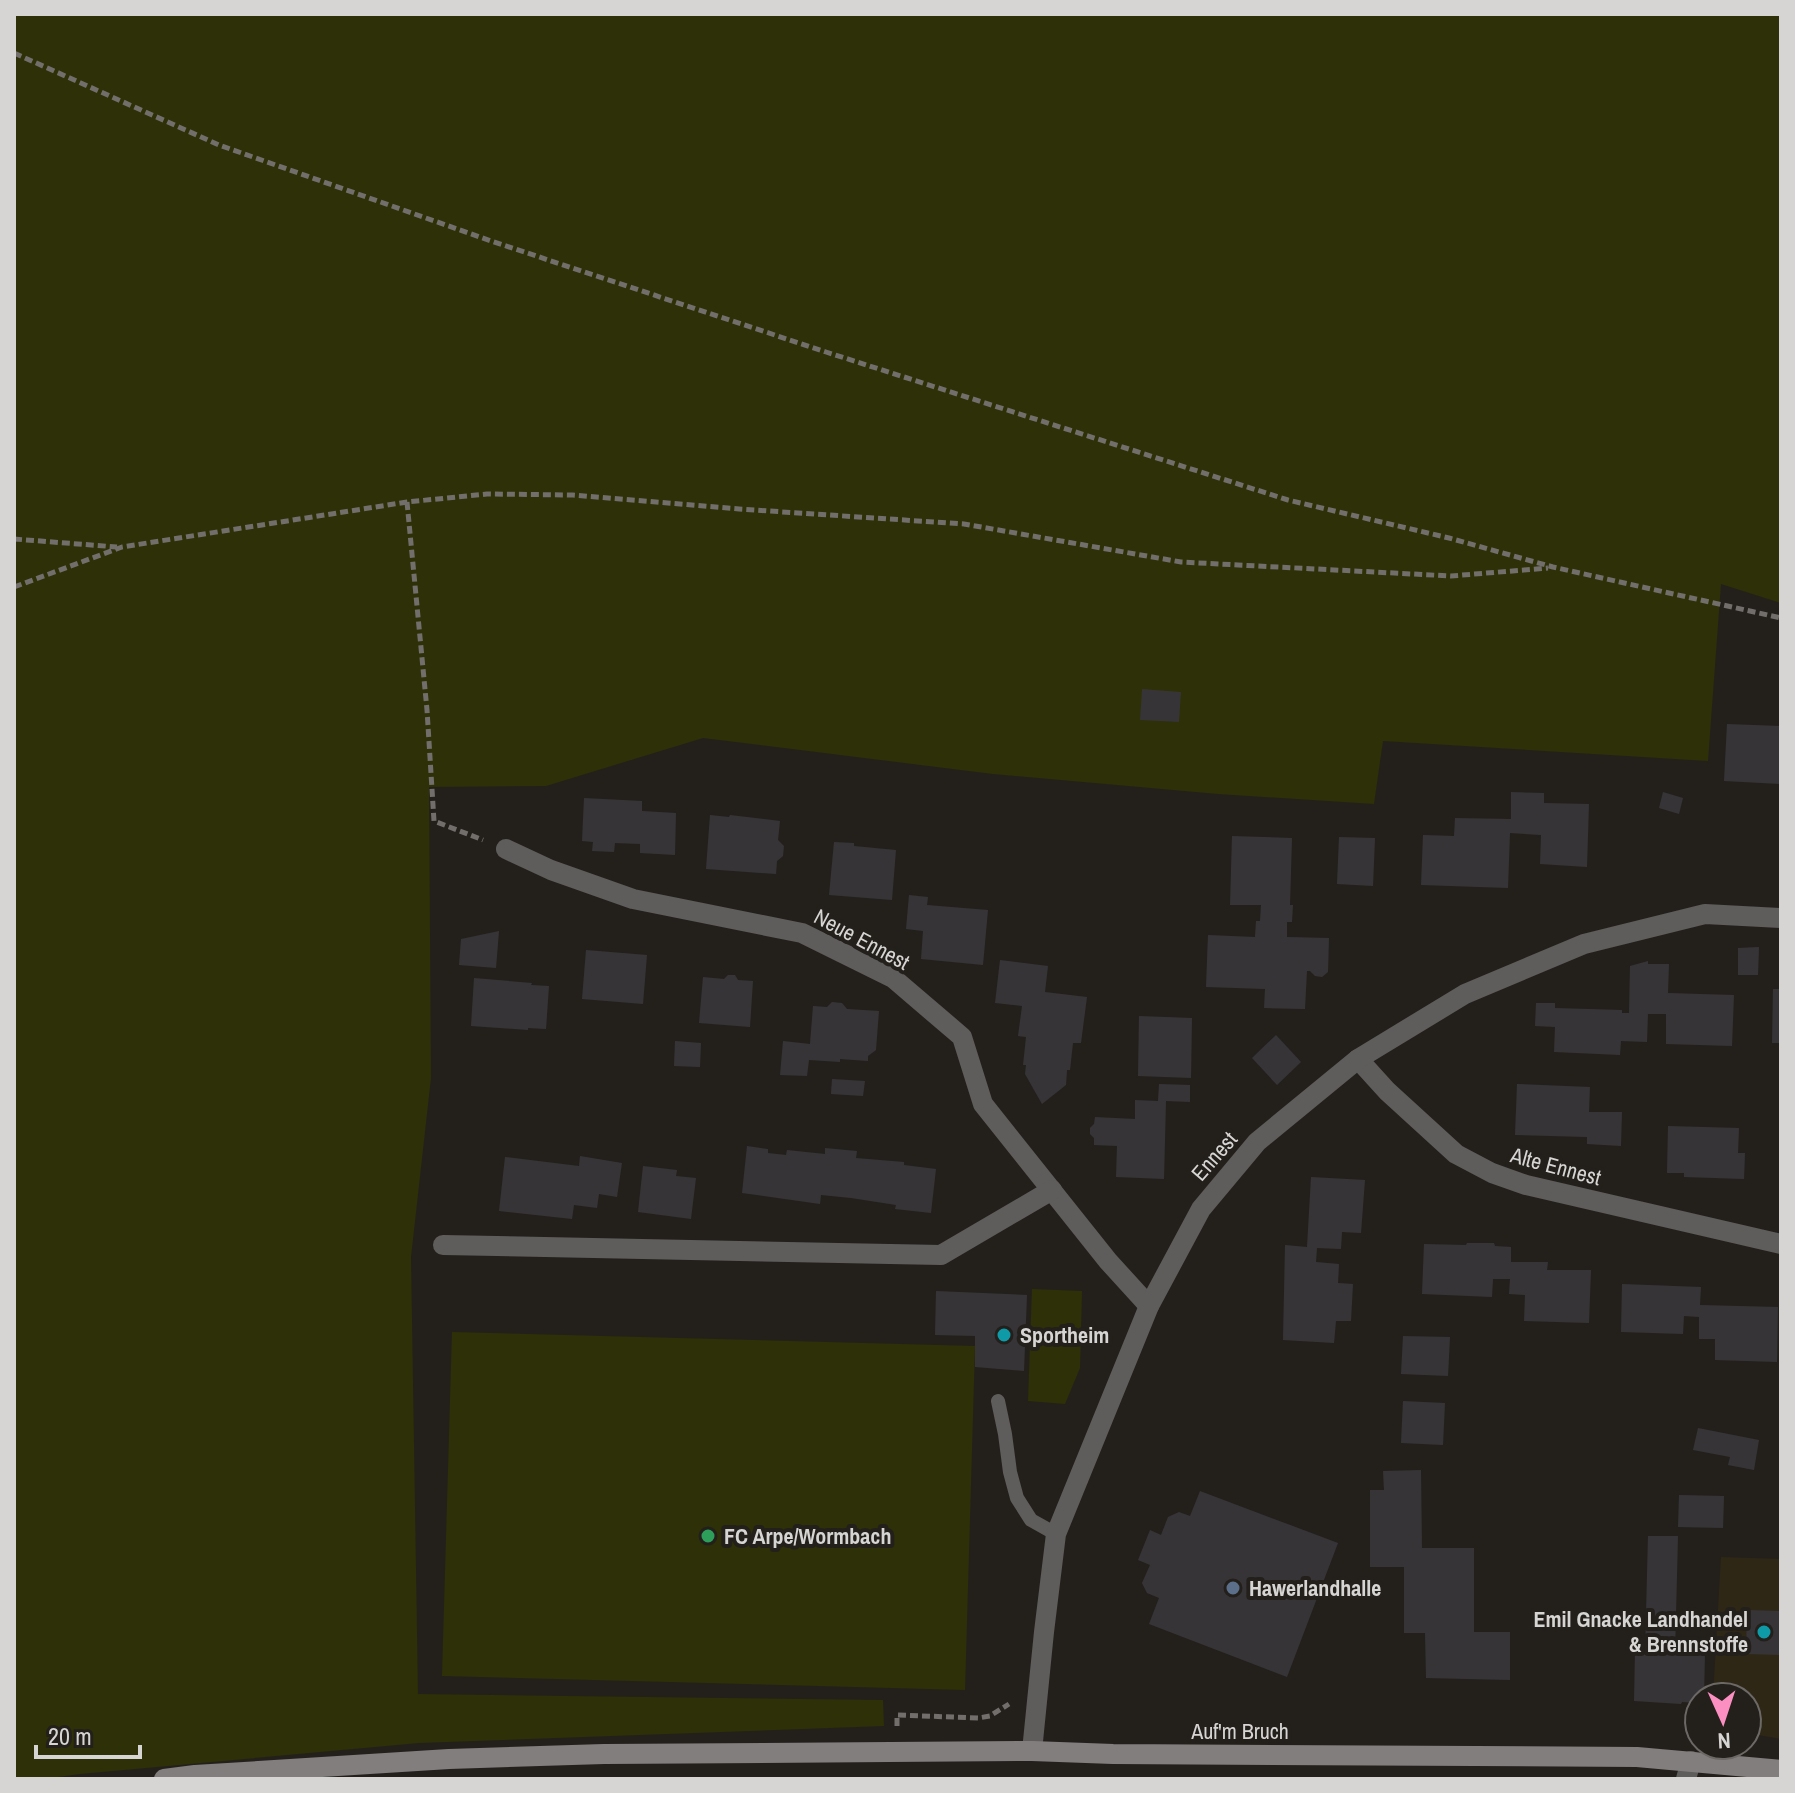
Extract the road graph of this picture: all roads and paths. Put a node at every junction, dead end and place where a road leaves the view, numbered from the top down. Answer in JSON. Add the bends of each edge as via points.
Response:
{"nodes":[{"id":1,"x":14,"y":53,"type":"edge"},
{"id":2,"x":407,"y":502,"type":"junction"},
{"id":3,"x":14,"y":539,"type":"edge"},
{"id":4,"x":122,"y":547,"type":"junction"},
{"id":5,"x":1553,"y":567,"type":"junction"},
{"id":6,"x":14,"y":587,"type":"edge"},
{"id":7,"x":1781,"y":618,"type":"edge"},
{"id":8,"x":506,"y":849,"type":"joint"},
{"id":9,"x":1781,"y":918,"type":"edge"},
{"id":10,"x":1358,"y":1059,"type":"junction"},
{"id":11,"x":1052,"y":1190,"type":"junction"},
{"id":12,"x":1781,"y":1244,"type":"edge"},
{"id":13,"x":443,"y":1245,"type":"dead end"},
{"id":14,"x":1149,"y":1306,"type":"junction"},
{"id":15,"x":998,"y":1401,"type":"dead end"},
{"id":16,"x":1056,"y":1534,"type":"junction"},
{"id":17,"x":1039,"y":1678,"type":"junction"},
{"id":18,"x":1032,"y":1751,"type":"junction"},
{"id":19,"x":896,"y":1752,"type":"junction"},
{"id":20,"x":1688,"y":1770,"type":"edge"},
{"id":21,"x":1781,"y":1770,"type":"edge"},
{"id":22,"x":164,"y":1779,"type":"edge"}],
"edges":[{"from":1,"to":5,"type":"path","via":[[219,145],[520,251],[1288,500]]},
{"from":2,"to":4,"type":"path"},
{"from":2,"to":5,"type":"path","via":[[487,494],[573,495],[964,524],[1181,562],[1451,576]]},
{"from":2,"to":8,"type":"path","via":[[434,821]]},
{"from":3,"to":4,"type":"path"},
{"from":4,"to":6,"type":"path"},
{"from":5,"to":7,"type":"path"},
{"from":8,"to":11,"type":"street","name":"Neue Ennest","via":[[633,899],[802,933],[893,978],[962,1037],[983,1104]]},
{"from":9,"to":10,"type":"street","name":"Ennest","via":[[1705,914],[1584,944],[1465,994]]},
{"from":10,"to":12,"type":"street","name":"Alte Ennest","via":[[1456,1154],[1492,1173]]},
{"from":10,"to":14,"type":"street","name":"Ennest","via":[[1257,1142],[1201,1209]]},
{"from":11,"to":13,"type":"street","via":[[941,1255]]},
{"from":11,"to":14,"type":"street","name":"Neue Ennest"},
{"from":14,"to":16,"type":"street","name":"Ennest"},
{"from":15,"to":16,"type":"lane","via":[[1017,1498],[1031,1520]]},
{"from":16,"to":17,"type":"street","name":"Ennest"},
{"from":17,"to":18,"type":"street","name":"Ennest"},
{"from":17,"to":19,"type":"path","via":[[990,1716],[897,1715]]},
{"from":18,"to":19,"type":"street","name":"Auf'm Bruch"},
{"from":18,"to":20,"type":"street","name":"Auf'm Bruch","via":[[1637,1757]]},
{"from":19,"to":22,"type":"street","name":"Auf'm Bruch","via":[[449,1759]]},
{"from":20,"to":21,"type":"street","name":"Auf'm Bruch"}]}
